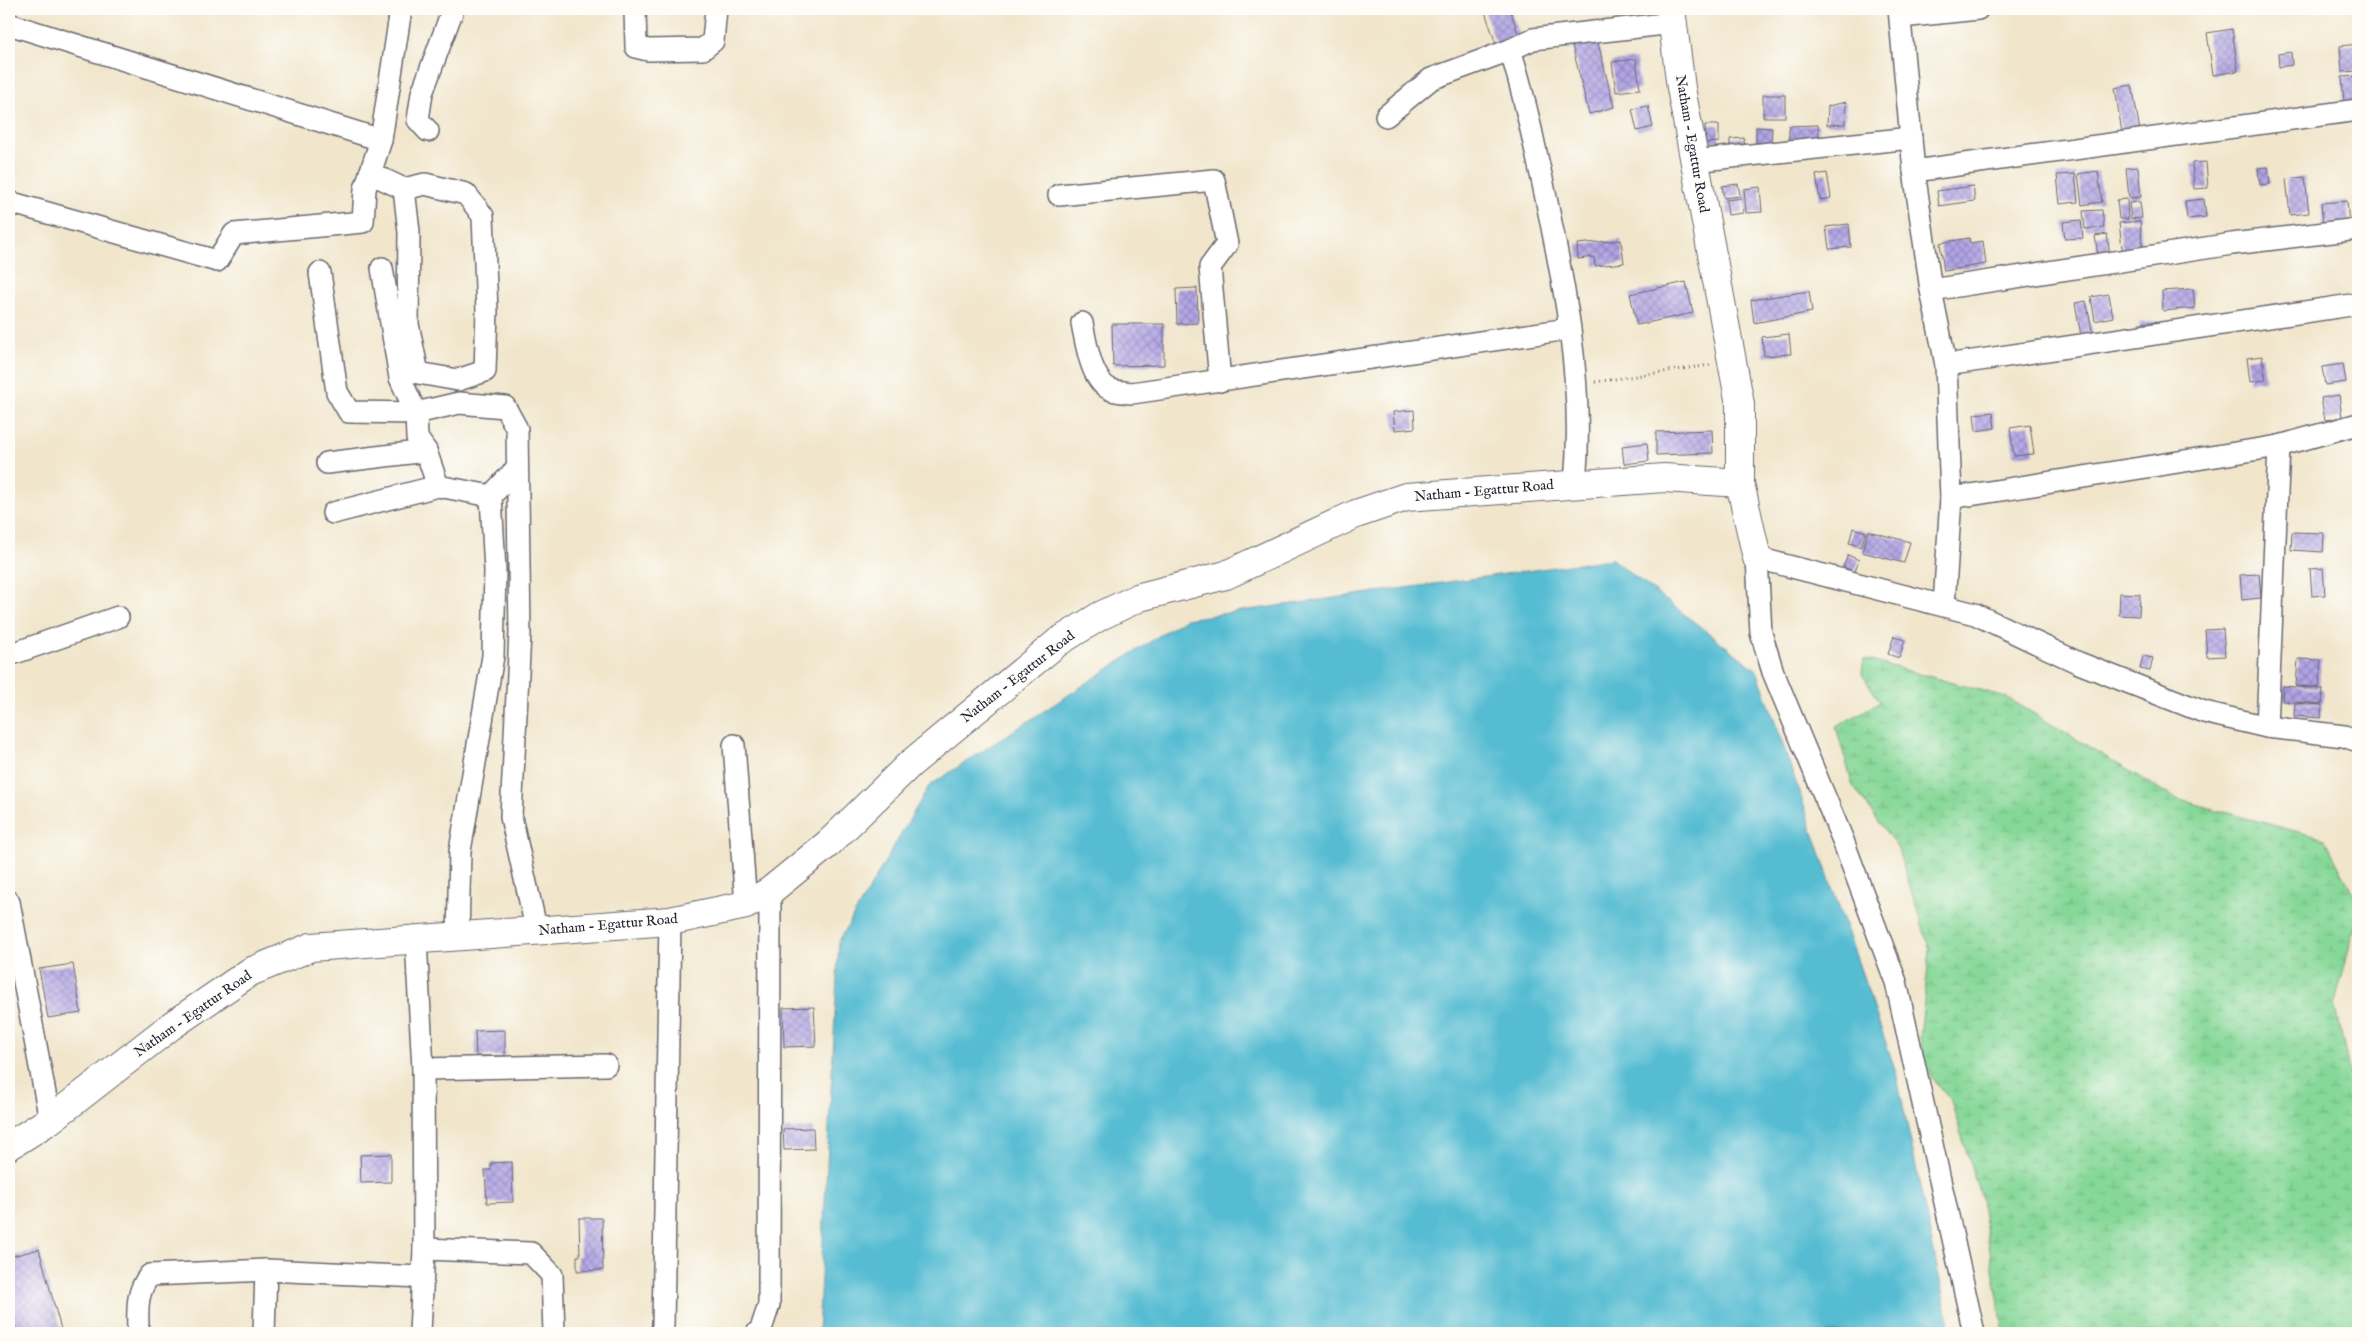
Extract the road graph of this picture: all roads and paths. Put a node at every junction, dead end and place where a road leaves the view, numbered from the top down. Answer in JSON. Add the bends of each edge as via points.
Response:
{"nodes":[{"id":1,"x":401,"y":9,"type":"edge"},
{"id":2,"x":453,"y":9,"type":"edge"},
{"id":3,"x":635,"y":9,"type":"edge"},
{"id":4,"x":716,"y":9,"type":"edge"},
{"id":5,"x":1978,"y":9,"type":"edge"},
{"id":6,"x":1900,"y":13,"type":"edge"},
{"id":7,"x":1672,"y":16,"type":"edge"},
{"id":8,"x":9,"y":24,"type":"edge"},
{"id":9,"x":1510,"y":50,"type":"junction"},
{"id":10,"x":2358,"y":110,"type":"edge"},
{"id":11,"x":1386,"y":116,"type":"dead end"},
{"id":12,"x":428,"y":131,"type":"dead end"},
{"id":13,"x":1911,"y":138,"type":"junction"},
{"id":14,"x":381,"y":140,"type":"junction"},
{"id":15,"x":1694,"y":161,"type":"junction"},
{"id":16,"x":1914,"y":171,"type":"junction"},
{"id":17,"x":370,"y":173,"type":"junction"},
{"id":18,"x":404,"y":189,"type":"junction"},
{"id":19,"x":1059,"y":195,"type":"dead end"},
{"id":20,"x":9,"y":202,"type":"edge"},
{"id":21,"x":2358,"y":230,"type":"edge"},
{"id":22,"x":382,"y":268,"type":"dead end"},
{"id":23,"x":320,"y":274,"type":"dead end"},
{"id":24,"x":1931,"y":290,"type":"junction"},
{"id":25,"x":2358,"y":304,"type":"edge"},
{"id":26,"x":1082,"y":323,"type":"dead end"},
{"id":27,"x":1568,"y":329,"type":"junction"},
{"id":28,"x":1732,"y":361,"type":"junction"},
{"id":29,"x":1946,"y":365,"type":"junction"},
{"id":30,"x":1220,"y":381,"type":"junction"},
{"id":31,"x":1576,"y":384,"type":"junction"},
{"id":32,"x":416,"y":414,"type":"junction"},
{"id":33,"x":2358,"y":424,"type":"edge"},
{"id":34,"x":2279,"y":446,"type":"junction"},
{"id":35,"x":426,"y":451,"type":"junction"},
{"id":36,"x":328,"y":463,"type":"dead end"},
{"id":37,"x":517,"y":468,"type":"junction"},
{"id":38,"x":1575,"y":483,"type":"junction"},
{"id":39,"x":1740,"y":483,"type":"junction"},
{"id":40,"x":438,"y":486,"type":"junction"},
{"id":41,"x":490,"y":496,"type":"junction"},
{"id":42,"x":1952,"y":498,"type":"junction"},
{"id":43,"x":333,"y":513,"type":"dead end"},
{"id":44,"x":1757,"y":558,"type":"junction"},
{"id":45,"x":1944,"y":604,"type":"junction"},
{"id":46,"x":118,"y":617,"type":"dead end"},
{"id":47,"x":9,"y":655,"type":"edge"},
{"id":48,"x":2267,"y":727,"type":"junction"},
{"id":49,"x":2358,"y":741,"type":"edge"},
{"id":50,"x":734,"y":745,"type":"dead end"},
{"id":51,"x":770,"y":891,"type":"junction"},
{"id":52,"x":9,"y":902,"type":"edge"},
{"id":53,"x":746,"y":905,"type":"junction"},
{"id":54,"x":670,"y":921,"type":"junction"},
{"id":55,"x":538,"y":932,"type":"junction"},
{"id":56,"x":458,"y":938,"type":"junction"},
{"id":57,"x":416,"y":940,"type":"junction"},
{"id":58,"x":606,"y":1065,"type":"dead end"},
{"id":59,"x":422,"y":1069,"type":"junction"},
{"id":60,"x":50,"y":1120,"type":"junction"},
{"id":61,"x":9,"y":1146,"type":"edge"},
{"id":62,"x":424,"y":1249,"type":"junction"},
{"id":63,"x":266,"y":1270,"type":"junction"},
{"id":64,"x":421,"y":1278,"type":"junction"},
{"id":65,"x":138,"y":1333,"type":"edge"},
{"id":66,"x":264,"y":1333,"type":"edge"},
{"id":67,"x":420,"y":1333,"type":"edge"},
{"id":68,"x":554,"y":1333,"type":"edge"},
{"id":69,"x":660,"y":1333,"type":"edge"},
{"id":70,"x":756,"y":1333,"type":"edge"},
{"id":71,"x":1974,"y":1333,"type":"edge"}],
"edges":[{"from":1,"to":14,"type":"street"},
{"from":2,"to":12,"type":"street","via":[[422,93],[418,120]]},
{"from":3,"to":4,"type":"street","via":[[636,47],[648,50],[703,49],[713,41]]},
{"from":5,"to":6,"type":"street"},
{"from":6,"to":13,"type":"street"},
{"from":7,"to":9,"type":"street","via":[[1533,39]]},
{"from":7,"to":15,"type":"street","name":"Natham - Egattur Road"},
{"from":8,"to":14,"type":"street"},
{"from":9,"to":11,"type":"street","via":[[1431,79]]},
{"from":9,"to":27,"type":"street","via":[[1558,253]]},
{"from":10,"to":16,"type":"street"},
{"from":13,"to":15,"type":"street"},
{"from":13,"to":16,"type":"street"},
{"from":14,"to":17,"type":"street"},
{"from":15,"to":28,"type":"street","name":"Natham - Egattur Road"},
{"from":16,"to":24,"type":"street"},
{"from":17,"to":18,"type":"street"},
{"from":17,"to":20,"type":"street","via":[[365,189],[363,222],[234,234],[217,261]]},
{"from":18,"to":18,"type":"street","via":[[410,232],[408,324],[418,373],[458,380],[485,371],[487,311],[483,216],[466,194],[425,184]]},
{"from":19,"to":30,"type":"street","via":[[1214,180],[1227,244],[1210,267]]},
{"from":21,"to":24,"type":"street","via":[[2232,244]]},
{"from":22,"to":32,"type":"street","via":[[400,378]]},
{"from":23,"to":32,"type":"street","via":[[336,392],[349,412]]},
{"from":24,"to":29,"type":"street"},
{"from":25,"to":29,"type":"street"},
{"from":26,"to":30,"type":"street","via":[[1088,357],[1102,384],[1111,390],[1132,393]]},
{"from":27,"to":30,"type":"street"},
{"from":27,"to":31,"type":"street"},
{"from":28,"to":31,"type":"path"},
{"from":28,"to":39,"type":"street","name":"Natham - Egattur Road","via":[[1740,404]]},
{"from":29,"to":42,"type":"street"},
{"from":31,"to":38,"type":"street","via":[[1578,452]]},
{"from":32,"to":35,"type":"street","via":[[417,438]]},
{"from":32,"to":37,"type":"street","via":[[459,403],[505,407],[516,430]]},
{"from":33,"to":34,"type":"street"},
{"from":34,"to":42,"type":"street"},
{"from":34,"to":48,"type":"street"},
{"from":35,"to":36,"type":"street"},
{"from":35,"to":40,"type":"street"},
{"from":37,"to":41,"type":"street"},
{"from":37,"to":55,"type":"street","via":[[520,633],[511,816]]},
{"from":38,"to":39,"type":"street","name":"Natham - Egattur Road","via":[[1664,478]]},
{"from":38,"to":51,"type":"street","name":"Natham - Egattur Road","via":[[1406,497],[1356,514],[1226,575],[1140,597],[1100,616],[1058,642],[910,764],[829,843]]},
{"from":39,"to":44,"type":"street"},
{"from":40,"to":41,"type":"street"},
{"from":40,"to":43,"type":"street"},
{"from":41,"to":56,"type":"street","via":[[495,571],[493,656],[460,851]]},
{"from":42,"to":45,"type":"street"},
{"from":44,"to":45,"type":"street"},
{"from":44,"to":71,"type":"street","via":[[1761,633],[1773,672],[1842,838],[1896,982]]},
{"from":45,"to":48,"type":"street","via":[[1976,614],[2079,663],[2169,700]]},
{"from":46,"to":47,"type":"street"},
{"from":48,"to":49,"type":"street","via":[[2344,736]]},
{"from":50,"to":53,"type":"street"},
{"from":51,"to":53,"type":"street","name":"Natham - Egattur Road"},
{"from":51,"to":70,"type":"street","via":[[769,1305],[761,1329]]},
{"from":52,"to":60,"type":"street"},
{"from":53,"to":54,"type":"street","name":"Natham - Egattur Road"},
{"from":54,"to":55,"type":"street","name":"Natham - Egattur Road"},
{"from":54,"to":69,"type":"street","via":[[663,1326]]},
{"from":55,"to":56,"type":"street","name":"Natham - Egattur Road"},
{"from":56,"to":57,"type":"street","name":"Natham - Egattur Road"},
{"from":57,"to":59,"type":"street"},
{"from":57,"to":60,"type":"street","name":"Natham - Egattur Road","via":[[311,947],[250,972],[171,1026]]},
{"from":58,"to":59,"type":"street"},
{"from":59,"to":62,"type":"street"},
{"from":60,"to":61,"type":"street","name":"Natham - Egattur Road"},
{"from":62,"to":64,"type":"street"},
{"from":62,"to":68,"type":"street","via":[[532,1253],[552,1275]]},
{"from":63,"to":64,"type":"street"},
{"from":63,"to":65,"type":"street","via":[[150,1275],[137,1298]]},
{"from":63,"to":66,"type":"street"},
{"from":64,"to":67,"type":"street"}]}
